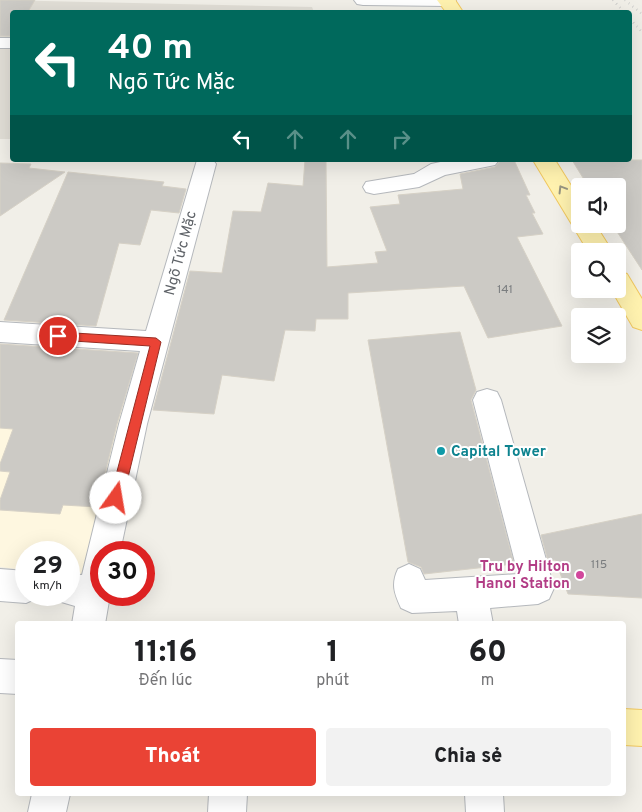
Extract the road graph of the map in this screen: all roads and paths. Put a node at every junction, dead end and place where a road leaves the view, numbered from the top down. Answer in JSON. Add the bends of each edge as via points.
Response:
{"nodes":[{"id":1,"x":363,"y":0,"type":"edge"},
{"id":2,"x":447,"y":0,"type":"edge"},
{"id":3,"x":477,"y":162,"type":"edge"},
{"id":4,"x":545,"y":162,"type":"edge"},
{"id":5,"x":205,"y":164,"type":"dead end"},
{"id":6,"x":374,"y":187,"type":"dead end"},
{"id":7,"x":571,"y":203,"type":"edge"},
{"id":8,"x":626,"y":293,"type":"edge"},
{"id":9,"x":642,"y":320,"type":"edge"},
{"id":10,"x":0,"y":332,"type":"edge"},
{"id":11,"x":156,"y":342,"type":"junction"},
{"id":12,"x":487,"y":400,"type":"dead end"},
{"id":13,"x":107,"y":541,"type":"edge"},
{"id":14,"x":409,"y":580,"type":"dead end"},
{"id":15,"x":88,"y":582,"type":"edge"},
{"id":16,"x":0,"y":586,"type":"edge"},
{"id":17,"x":15,"y":587,"type":"edge"},
{"id":18,"x":473,"y":609,"type":"edge"},
{"id":19,"x":88,"y":621,"type":"edge"},
{"id":20,"x":0,"y":676,"type":"edge"},
{"id":21,"x":15,"y":677,"type":"edge"},
{"id":22,"x":626,"y":727,"type":"edge"},
{"id":23,"x":642,"y":728,"type":"edge"},
{"id":24,"x":51,"y":796,"type":"edge"},
{"id":25,"x":228,"y":796,"type":"edge"},
{"id":26,"x":484,"y":796,"type":"edge"},
{"id":27,"x":47,"y":812,"type":"edge"},
{"id":28,"x":227,"y":812,"type":"edge"},
{"id":29,"x":485,"y":812,"type":"edge"}],
"edges":[{"from":1,"to":2,"type":"street"},
{"from":3,"to":6,"type":"street","via":[[439,169],[418,180]]},
{"from":7,"to":4,"type":"main road","one_way":true},
{"from":5,"to":11,"type":"street","name":"Ngõ Tức Mặc"},
{"from":8,"to":9,"type":"main road"},
{"from":10,"to":11,"type":"street"},
{"from":11,"to":13,"type":"street","name":"Ngõ Tức Mặc"},
{"from":12,"to":18,"type":"street","via":[[538,588]]},
{"from":14,"to":18,"type":"street","via":[[412,597]]},
{"from":15,"to":19,"type":"street"},
{"from":16,"to":17,"type":"street"},
{"from":20,"to":21,"type":"street"},
{"from":22,"to":23,"type":"main road"},
{"from":24,"to":27,"type":"street"},
{"from":25,"to":28,"type":"street"},
{"from":26,"to":29,"type":"street"}]}
